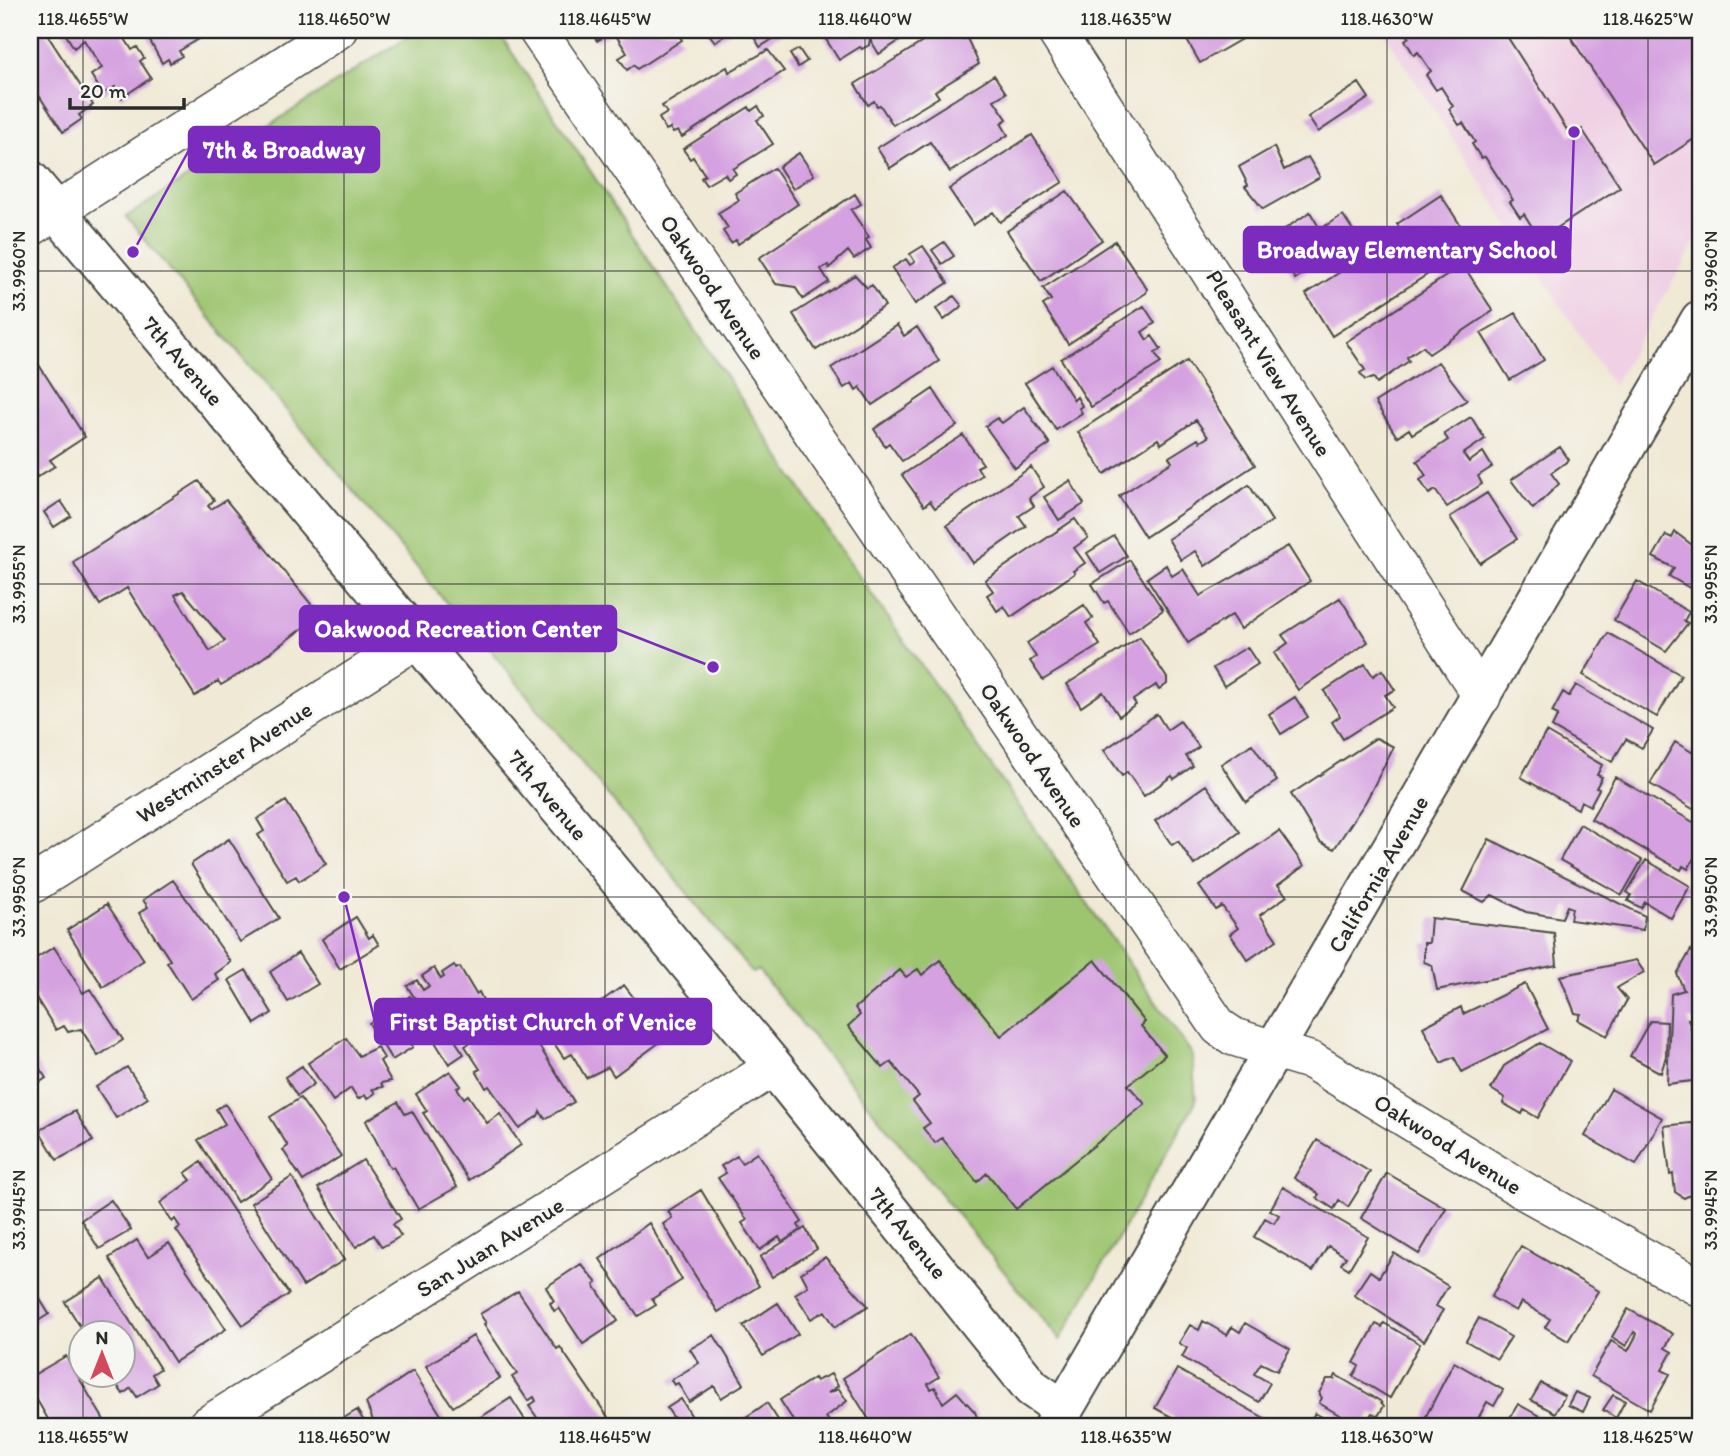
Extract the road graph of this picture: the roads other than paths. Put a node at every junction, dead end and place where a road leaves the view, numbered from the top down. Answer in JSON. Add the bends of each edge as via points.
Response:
{"nodes":[{"id":1,"x":338,"y":30,"type":"edge"},
{"id":2,"x":537,"y":30,"type":"edge"},
{"id":3,"x":1055,"y":30,"type":"edge"},
{"id":4,"x":30,"y":180,"type":"edge"},
{"id":5,"x":43,"y":220,"type":"edge"},
{"id":6,"x":1700,"y":320,"type":"edge"},
{"id":7,"x":418,"y":639,"type":"junction"},
{"id":8,"x":1482,"y":697,"type":"junction"},
{"id":9,"x":30,"y":886,"type":"edge"},
{"id":10,"x":1275,"y":1048,"type":"junction"},
{"id":11,"x":774,"y":1067,"type":"junction"},
{"id":12,"x":1700,"y":1288,"type":"edge"},
{"id":13,"x":1059,"y":1418,"type":"edge"},
{"id":14,"x":206,"y":1426,"type":"edge"}],
"edges":[{"from":1,"to":5,"type":"street"},
{"from":2,"to":10,"type":"street","name":"Oakwood Avenue","via":[[1219,1027],[1234,1037]]},
{"from":3,"to":8,"type":"street","name":"Pleasant View Avenue"},
{"from":4,"to":5,"type":"street","name":"7th Avenue"},
{"from":5,"to":7,"type":"street","name":"7th Avenue"},
{"from":6,"to":8,"type":"street","name":"California Avenue"},
{"from":7,"to":9,"type":"street","name":"Westminster Avenue"},
{"from":7,"to":11,"type":"street","name":"7th Avenue"},
{"from":8,"to":10,"type":"street","name":"California Avenue"},
{"from":10,"to":12,"type":"street","name":"Oakwood Avenue","via":[[1312,1061],[1525,1192]]},
{"from":10,"to":13,"type":"street","name":"California Avenue"},
{"from":11,"to":13,"type":"street","name":"7th Avenue"},
{"from":11,"to":14,"type":"street","name":"San Juan Avenue"}]}
